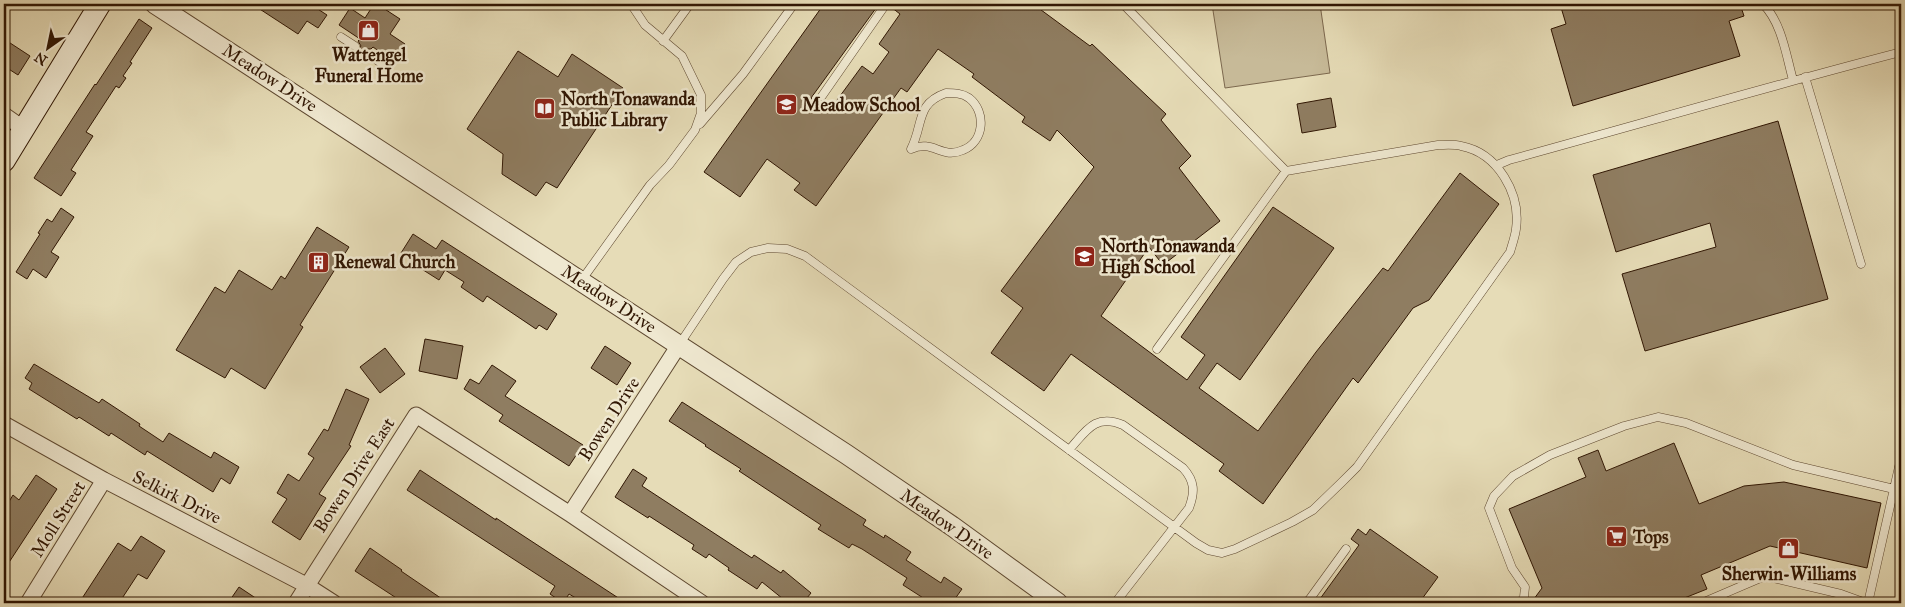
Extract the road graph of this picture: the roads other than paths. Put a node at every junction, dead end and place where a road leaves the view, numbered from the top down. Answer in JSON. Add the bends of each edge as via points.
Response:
{"nodes":[{"id":1,"x":100,"y":4,"type":"edge"},
{"id":2,"x":156,"y":4,"type":"edge"},
{"id":3,"x":631,"y":4,"type":"edge"},
{"id":4,"x":690,"y":4,"type":"edge"},
{"id":5,"x":794,"y":4,"type":"edge"},
{"id":6,"x":886,"y":4,"type":"edge"},
{"id":7,"x":1123,"y":4,"type":"edge"},
{"id":8,"x":1763,"y":4,"type":"edge"},
{"id":9,"x":342,"y":37,"type":"dead end"},
{"id":10,"x":663,"y":41,"type":"junction"},
{"id":11,"x":355,"y":46,"type":"dead end"},
{"id":12,"x":1901,"y":52,"type":"edge"},
{"id":13,"x":368,"y":54,"type":"dead end"},
{"id":14,"x":381,"y":63,"type":"dead end"},
{"id":15,"x":1805,"y":77,"type":"junction"},
{"id":16,"x":1793,"y":80,"type":"junction"},
{"id":17,"x":822,"y":96,"type":"dead end"},
{"id":18,"x":4,"y":115,"type":"edge"},
{"id":19,"x":24,"y":129,"type":"junction"},
{"id":20,"x":695,"y":130,"type":"junction"},
{"id":21,"x":911,"y":149,"type":"joint"},
{"id":22,"x":4,"y":162,"type":"edge"},
{"id":23,"x":1497,"y":165,"type":"junction"},
{"id":24,"x":1286,"y":171,"type":"junction"},
{"id":25,"x":1862,"y":264,"type":"dead end"},
{"id":26,"x":581,"y":281,"type":"junction"},
{"id":27,"x":679,"y":345,"type":"junction"},
{"id":28,"x":1157,"y":349,"type":"dead end"},
{"id":29,"x":4,"y":424,"type":"edge"},
{"id":30,"x":1069,"y":450,"type":"junction"},
{"id":31,"x":1901,"y":458,"type":"edge"},
{"id":32,"x":104,"y":480,"type":"junction"},
{"id":33,"x":1894,"y":489,"type":"junction"},
{"id":34,"x":570,"y":514,"type":"junction"},
{"id":35,"x":1175,"y":526,"type":"junction"},
{"id":36,"x":1346,"y":549,"type":"dead end"},
{"id":37,"x":306,"y":585,"type":"junction"},
{"id":38,"x":28,"y":603,"type":"edge"},
{"id":39,"x":296,"y":603,"type":"edge"},
{"id":40,"x":334,"y":603,"type":"edge"},
{"id":41,"x":702,"y":603,"type":"edge"},
{"id":42,"x":1058,"y":603,"type":"edge"},
{"id":43,"x":1115,"y":603,"type":"edge"},
{"id":44,"x":1303,"y":603,"type":"edge"},
{"id":45,"x":1520,"y":603,"type":"edge"},
{"id":46,"x":1702,"y":603,"type":"edge"},
{"id":47,"x":1867,"y":603,"type":"edge"}],
"edges":[{"from":1,"to":19,"type":"main road"},
{"from":2,"to":26,"type":"street","name":"Meadow Drive"},
{"from":3,"to":10,"type":"lane","via":[[645,25]]},
{"from":4,"to":10,"type":"lane"},
{"from":5,"to":20,"type":"lane","via":[[743,74]]},
{"from":6,"to":17,"type":"lane"},
{"from":7,"to":24,"type":"lane"},
{"from":8,"to":16,"type":"lane","via":[[1780,32]]},
{"from":9,"to":11,"type":"lane"},
{"from":10,"to":20,"type":"lane","via":[[682,56],[701,95],[701,113]]},
{"from":12,"to":15,"type":"lane"},
{"from":13,"to":14,"type":"lane"},
{"from":15,"to":16,"type":"lane"},
{"from":15,"to":25,"type":"lane"},
{"from":16,"to":23,"type":"lane"},
{"from":18,"to":19,"type":"street"},
{"from":19,"to":22,"type":"main road"},
{"from":20,"to":26,"type":"lane","via":[[650,185]]},
{"from":21,"to":21,"type":"lane","via":[[925,145],[946,153],[966,150],[976,141],[981,129],[981,117],[976,106],[958,94],[934,97],[922,113]]},
{"from":23,"to":24,"type":"lane","via":[[1482,154],[1462,146],[1438,145]]},
{"from":23,"to":35,"type":"lane","via":[[1516,208],[1516,229],[1510,252],[1356,467],[1312,510],[1235,549],[1222,553],[1208,550]]},
{"from":24,"to":28,"type":"lane"},
{"from":26,"to":27,"type":"street","name":"Meadow Drive"},
{"from":27,"to":30,"type":"lane","via":[[736,262],[752,252],[768,248],[787,249],[805,256]]},
{"from":27,"to":34,"type":"street","name":"Bowen Drive"},
{"from":27,"to":42,"type":"street","name":"Meadow Drive","via":[[952,526]]},
{"from":29,"to":32,"type":"street","name":"Selkirk Drive"},
{"from":30,"to":35,"type":"lane"},
{"from":30,"to":35,"type":"lane","via":[[1094,424],[1113,421],[1183,468],[1190,476],[1194,495],[1189,508]]},
{"from":31,"to":33,"type":"lane"},
{"from":32,"to":37,"type":"street","name":"Selkirk Drive"},
{"from":32,"to":38,"type":"street","name":"Moll Street"},
{"from":33,"to":45,"type":"lane","via":[[1793,465],[1686,423],[1658,417],[1644,420],[1550,455],[1513,476],[1494,496],[1489,508],[1512,568],[1525,587]]},
{"from":33,"to":47,"type":"lane"},
{"from":34,"to":37,"type":"street","name":"Bowen Drive East","via":[[416,414]]},
{"from":34,"to":41,"type":"street"},
{"from":35,"to":43,"type":"lane"},
{"from":36,"to":44,"type":"lane","via":[[1309,600]]},
{"from":37,"to":39,"type":"street"},
{"from":37,"to":40,"type":"street","name":"Selkirk Drive"},
{"from":46,"to":47,"type":"lane","via":[[1766,576]]}]}
